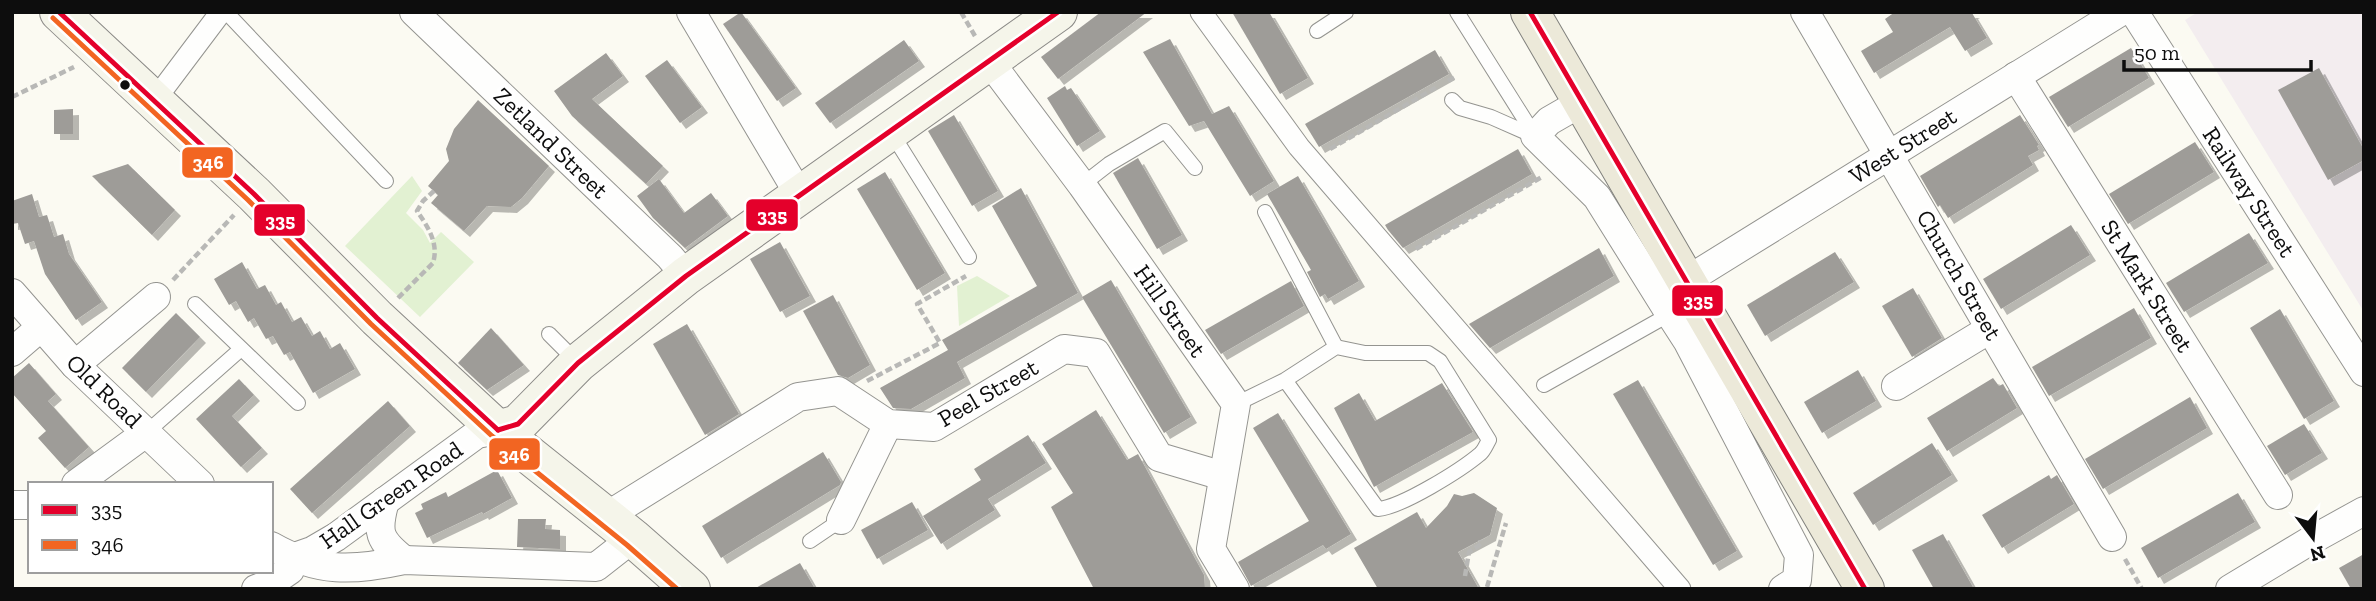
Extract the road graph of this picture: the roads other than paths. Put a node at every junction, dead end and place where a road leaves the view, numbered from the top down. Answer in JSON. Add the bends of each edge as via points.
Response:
{"nodes":[{"id":1,"x":59,"y":12,"type":"edge"},
{"id":2,"x":221,"y":12,"type":"edge"},
{"id":3,"x":226,"y":12,"type":"edge"},
{"id":4,"x":414,"y":12,"type":"edge"},
{"id":5,"x":691,"y":12,"type":"edge"},
{"id":6,"x":1058,"y":12,"type":"edge"},
{"id":7,"x":1201,"y":12,"type":"edge"},
{"id":8,"x":1346,"y":12,"type":"edge"},
{"id":9,"x":1457,"y":12,"type":"edge"},
{"id":10,"x":1530,"y":12,"type":"edge"},
{"id":11,"x":1805,"y":12,"type":"edge"},
{"id":12,"x":2120,"y":12,"type":"edge"},
{"id":13,"x":2134,"y":12,"type":"edge"},
{"id":14,"x":1317,"y":31,"type":"dead end"},
{"id":15,"x":990,"y":62,"type":"junction"},
{"id":16,"x":2016,"y":76,"type":"junction"},
{"id":17,"x":1451,"y":100,"type":"dead end"},
{"id":18,"x":154,"y":101,"type":"junction"},
{"id":19,"x":1582,"y":102,"type":"junction"},
{"id":20,"x":890,"y":131,"type":"junction"},
{"id":21,"x":1535,"y":136,"type":"junction"},
{"id":22,"x":1888,"y":155,"type":"junction"},
{"id":23,"x":1195,"y":168,"type":"dead end"},
{"id":24,"x":386,"y":181,"type":"dead end"},
{"id":25,"x":1082,"y":186,"type":"junction"},
{"id":26,"x":800,"y":196,"type":"junction"},
{"id":27,"x":1265,"y":212,"type":"dead end"},
{"id":28,"x":969,"y":257,"type":"road end"},
{"id":29,"x":686,"y":276,"type":"junction"},
{"id":30,"x":12,"y":293,"type":"edge"},
{"id":31,"x":156,"y":298,"type":"road end"},
{"id":32,"x":1679,"y":298,"type":"junction"},
{"id":33,"x":195,"y":304,"type":"dead end"},
{"id":34,"x":41,"y":327,"type":"junction"},
{"id":35,"x":1990,"y":329,"type":"junction"},
{"id":36,"x":549,"y":334,"type":"dead end"},
{"id":37,"x":1336,"y":347,"type":"junction"},
{"id":38,"x":242,"y":349,"type":"junction"},
{"id":39,"x":12,"y":352,"type":"edge"},
{"id":40,"x":578,"y":363,"type":"junction"},
{"id":41,"x":75,"y":365,"type":"junction"},
{"id":42,"x":2364,"y":372,"type":"edge"},
{"id":43,"x":1285,"y":380,"type":"junction"},
{"id":44,"x":1544,"y":385,"type":"dead end"},
{"id":45,"x":1896,"y":387,"type":"dead end"},
{"id":46,"x":298,"y":403,"type":"dead end"},
{"id":47,"x":1236,"y":404,"type":"junction"},
{"id":48,"x":888,"y":424,"type":"junction"},
{"id":49,"x":498,"y":430,"type":"junction"},
{"id":50,"x":147,"y":432,"type":"junction"},
{"id":51,"x":1223,"y":476,"type":"junction"},
{"id":52,"x":79,"y":482,"type":"edge"},
{"id":53,"x":198,"y":482,"type":"edge"},
{"id":54,"x":2278,"y":495,"type":"dead end"},
{"id":55,"x":385,"y":501,"type":"junction"},
{"id":56,"x":2364,"y":511,"type":"edge"},
{"id":57,"x":841,"y":520,"type":"joint"},
{"id":58,"x":620,"y":527,"type":"junction"},
{"id":59,"x":2112,"y":537,"type":"road end"},
{"id":60,"x":810,"y":541,"type":"dead end"},
{"id":61,"x":281,"y":552,"type":"edge"},
{"id":62,"x":404,"y":560,"type":"junction"},
{"id":63,"x":1796,"y":586,"type":"edge"},
{"id":64,"x":256,"y":589,"type":"edge"},
{"id":65,"x":691,"y":589,"type":"edge"},
{"id":66,"x":1235,"y":589,"type":"edge"},
{"id":67,"x":1680,"y":589,"type":"edge"},
{"id":68,"x":1865,"y":589,"type":"edge"},
{"id":69,"x":2230,"y":589,"type":"edge"}],
"edges":[{"from":1,"to":18,"type":"main road"},
{"from":2,"to":18,"type":"street"},
{"from":3,"to":24,"type":"lane"},
{"from":4,"to":29,"type":"street","name":"Zetland Street"},
{"from":5,"to":26,"type":"street"},
{"from":6,"to":15,"type":"main road"},
{"from":7,"to":67,"type":"street","via":[[1311,160]]},
{"from":8,"to":14,"type":"lane"},
{"from":9,"to":21,"type":"lane"},
{"from":10,"to":19,"type":"main road"},
{"from":11,"to":22,"type":"street","name":"Church Street"},
{"from":12,"to":16,"type":"street","name":"West Street"},
{"from":13,"to":42,"type":"street","name":"Railway Street"},
{"from":15,"to":20,"type":"main road"},
{"from":15,"to":25,"type":"street","name":"Hill Street"},
{"from":16,"to":22,"type":"street","name":"West Street"},
{"from":16,"to":54,"type":"street","name":"St Mark Street"},
{"from":17,"to":21,"type":"lane","via":[[1460,108]]},
{"from":18,"to":49,"type":"main road"},
{"from":19,"to":21,"type":"street","via":[[1549,121]]},
{"from":19,"to":32,"type":"main road"},
{"from":20,"to":26,"type":"main road"},
{"from":20,"to":28,"type":"lane"},
{"from":21,"to":32,"type":"street","via":[[1597,197]]},
{"from":22,"to":32,"type":"street","name":"West Street"},
{"from":22,"to":35,"type":"street","name":"Church Street"},
{"from":23,"to":25,"type":"lane","via":[[1165,131]]},
{"from":25,"to":47,"type":"street","name":"Hill Street"},
{"from":26,"to":29,"type":"main road"},
{"from":27,"to":37,"type":"lane"},
{"from":29,"to":40,"type":"main road"},
{"from":30,"to":34,"type":"street","name":"Old Road"},
{"from":31,"to":41,"type":"street"},
{"from":32,"to":44,"type":"lane"},
{"from":32,"to":63,"type":"street","via":[[1688,342],[1799,555]]},
{"from":32,"to":68,"type":"main road"},
{"from":33,"to":38,"type":"lane"},
{"from":34,"to":39,"type":"street"},
{"from":34,"to":41,"type":"street","name":"Old Road"},
{"from":35,"to":45,"type":"street"},
{"from":35,"to":59,"type":"street","name":"Church Street"},
{"from":36,"to":40,"type":"lane"},
{"from":37,"to":43,"type":"lane"},
{"from":37,"to":43,"type":"lane","via":[[1364,353],[1428,354],[1440,361],[1489,440],[1483,453],[1392,508],[1378,509]]},
{"from":38,"to":46,"type":"lane"},
{"from":38,"to":50,"type":"lane"},
{"from":40,"to":49,"type":"main road","via":[[518,424]]},
{"from":41,"to":50,"type":"street","name":"Old Road"},
{"from":43,"to":47,"type":"lane"},
{"from":47,"to":51,"type":"street"},
{"from":48,"to":51,"type":"street","name":"Peel Street","via":[[934,427],[1064,349],[1096,353],[1159,457]]},
{"from":48,"to":57,"type":"street"},
{"from":48,"to":58,"type":"street","name":"Peel Street","via":[[838,391],[798,397]]},
{"from":49,"to":55,"type":"street","name":"Hall Green Road","via":[[477,433]]},
{"from":49,"to":58,"type":"main road"},
{"from":50,"to":52,"type":"street"},
{"from":50,"to":53,"type":"street","name":"Old Road"},
{"from":51,"to":66,"type":"street","via":[[1211,549]]},
{"from":55,"to":61,"type":"street","name":"Hall Green Road","via":[[312,551]]},
{"from":55,"to":62,"type":"street","via":[[380,527],[385,545]]},
{"from":56,"to":69,"type":"street"},
{"from":57,"to":60,"type":"lane"},
{"from":58,"to":62,"type":"street","via":[[596,567]]},
{"from":58,"to":65,"type":"main road"},
{"from":61,"to":62,"type":"street","via":[[314,566],[341,568]]},
{"from":61,"to":64,"type":"street","name":"Hall Green Road","via":[[290,570]]}]}
